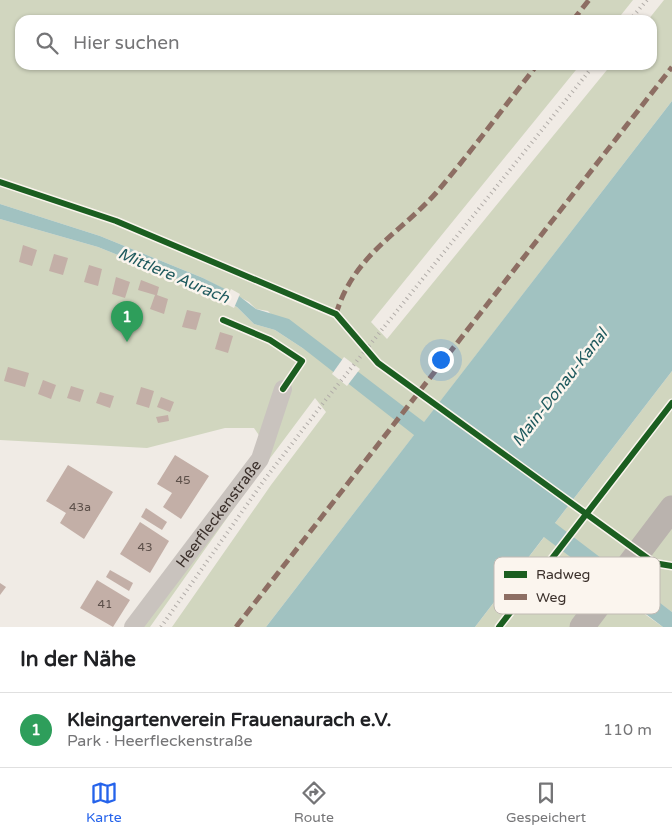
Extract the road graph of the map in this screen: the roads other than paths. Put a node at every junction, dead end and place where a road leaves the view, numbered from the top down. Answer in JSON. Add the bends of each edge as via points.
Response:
{"nodes":[{"id":1,"x":283,"y":389,"type":"dead end"},
{"id":2,"x":672,"y":508,"type":"edge"},
{"id":3,"x":635,"y":557,"type":"edge"},
{"id":4,"x":592,"y":614,"type":"edge"},
{"id":5,"x":133,"y":627,"type":"edge"},
{"id":6,"x":582,"y":627,"type":"edge"}],
"edges":[{"from":1,"to":5,"type":"street","name":"Heerfleckenstraße","via":[[260,459]]},
{"from":2,"to":3,"type":"street"},
{"from":4,"to":6,"type":"street"}]}
